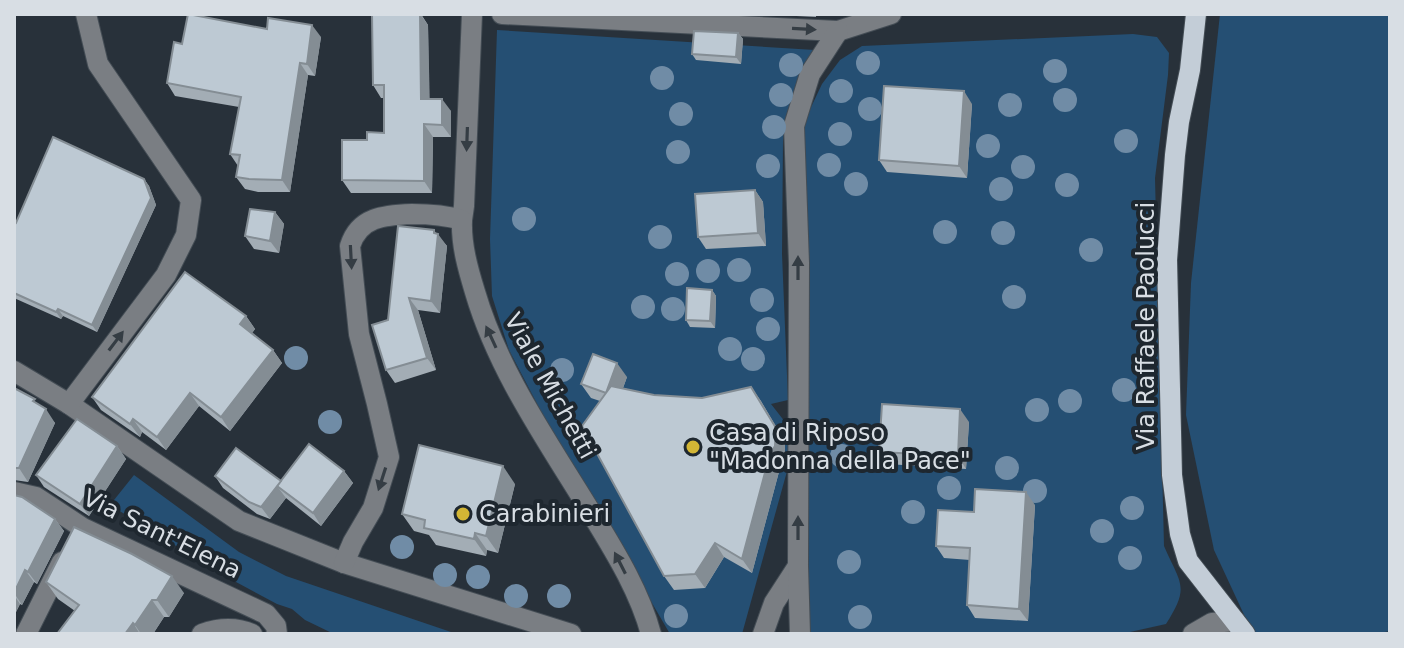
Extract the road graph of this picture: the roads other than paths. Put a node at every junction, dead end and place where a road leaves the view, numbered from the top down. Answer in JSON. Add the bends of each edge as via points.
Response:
{"nodes":[{"id":1,"x":86,"y":14,"type":"edge"},
{"id":2,"x":472,"y":14,"type":"edge"},
{"id":3,"x":502,"y":14,"type":"edge"},
{"id":4,"x":891,"y":14,"type":"edge"},
{"id":5,"x":1196,"y":14,"type":"edge"},
{"id":6,"x":838,"y":22,"type":"edge"},
{"id":7,"x":462,"y":220,"type":"junction"},
{"id":8,"x":14,"y":371,"type":"edge"},
{"id":9,"x":69,"y":404,"type":"junction"},
{"id":10,"x":14,"y":492,"type":"edge"},
{"id":11,"x":75,"y":539,"type":"junction"},
{"id":12,"x":344,"y":563,"type":"junction"},
{"id":13,"x":798,"y":566,"type":"junction"},
{"id":14,"x":1240,"y":628,"type":"edge"},
{"id":15,"x":26,"y":634,"type":"edge"},
{"id":16,"x":202,"y":634,"type":"edge"},
{"id":17,"x":252,"y":634,"type":"edge"},
{"id":18,"x":277,"y":634,"type":"edge"},
{"id":19,"x":571,"y":634,"type":"edge"},
{"id":20,"x":651,"y":634,"type":"edge"},
{"id":21,"x":763,"y":634,"type":"edge"},
{"id":22,"x":800,"y":634,"type":"edge"},
{"id":23,"x":1193,"y":634,"type":"edge"}],
"edges":[{"from":9,"to":1,"type":"street","one_way":true,"via":[[166,275],[186,235],[191,200],[98,64]]},
{"from":2,"to":7,"type":"street","name":"Viale Michetti","one_way":true},
{"from":3,"to":6,"type":"street","one_way":true},
{"from":4,"to":6,"type":"street"},
{"from":5,"to":14,"type":"main road","name":"Via Raffaele Paolucci","via":[[1175,155],[1167,260],[1172,475],[1188,561]]},
{"from":13,"to":6,"type":"street","one_way":true,"via":[[794,126],[810,74]]},
{"from":7,"to":12,"type":"street","one_way":true,"via":[[387,215],[353,236],[359,334],[389,457],[373,508]]},
{"from":20,"to":7,"type":"street","name":"Viale Michetti","one_way":true,"via":[[616,554],[509,375],[483,321],[461,238]]},
{"from":8,"to":9,"type":"street"},
{"from":9,"to":12,"type":"street","via":[[239,521]]},
{"from":10,"to":11,"type":"street","name":"Via Sant'Elena","via":[[36,497]]},
{"from":11,"to":15,"type":"street"},
{"from":11,"to":18,"type":"street","name":"Via Sant'Elena","via":[[266,614]]},
{"from":12,"to":19,"type":"street"},
{"from":13,"to":21,"type":"street","via":[[774,603]]},
{"from":13,"to":22,"type":"street"},
{"from":14,"to":23,"type":"street","via":[[1212,623]]},
{"from":16,"to":17,"type":"street","via":[[241,629]]}]}
